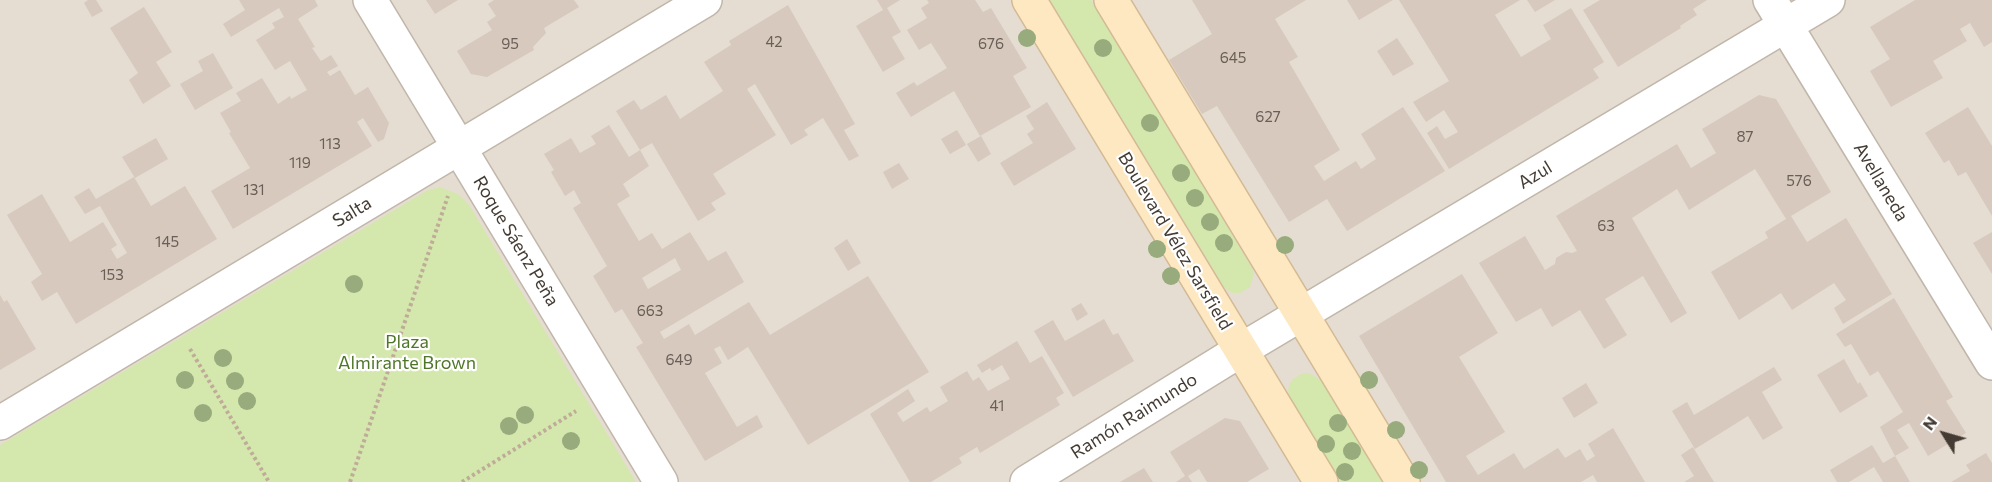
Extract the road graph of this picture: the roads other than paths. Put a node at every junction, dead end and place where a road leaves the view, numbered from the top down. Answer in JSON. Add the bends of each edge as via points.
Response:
{"nodes":[{"id":1,"x":370,"y":0,"type":"edge"},
{"id":2,"x":705,"y":0,"type":"edge"},
{"id":3,"x":1029,"y":0,"type":"edge"},
{"id":4,"x":1111,"y":0,"type":"edge"},
{"id":5,"x":1828,"y":0,"type":"edge"},
{"id":6,"x":1778,"y":13,"type":"edge"},
{"id":7,"x":459,"y":147,"type":"junction"},
{"id":8,"x":1301,"y":314,"type":"junction"},
{"id":9,"x":1241,"y":350,"type":"junction"},
{"id":10,"x":1992,"y":363,"type":"edge"},
{"id":11,"x":0,"y":423,"type":"edge"},
{"id":12,"x":661,"y":482,"type":"edge"},
{"id":13,"x":1027,"y":482,"type":"edge"},
{"id":14,"x":1321,"y":482,"type":"edge"},
{"id":15,"x":1403,"y":482,"type":"edge"}],
"edges":[{"from":1,"to":7,"type":"street","name":"Roque Sáenz Peña"},
{"from":2,"to":7,"type":"street","name":"Salta"},
{"from":3,"to":9,"type":"main road","name":"Boulevard Vélez Sarsfield"},
{"from":4,"to":8,"type":"main road"},
{"from":5,"to":6,"type":"street","name":"Azul"},
{"from":6,"to":8,"type":"street","name":"Azul"},
{"from":6,"to":10,"type":"street","name":"Avellaneda"},
{"from":7,"to":11,"type":"street","name":"Salta"},
{"from":7,"to":12,"type":"street","name":"Roque Sáenz Peña"},
{"from":8,"to":9,"type":"street","name":"Azul"},
{"from":8,"to":15,"type":"main road"},
{"from":9,"to":13,"type":"street","name":"Ramón Raimundo"},
{"from":9,"to":14,"type":"main road","name":"Boulevard Vélez Sarsfield"}]}
